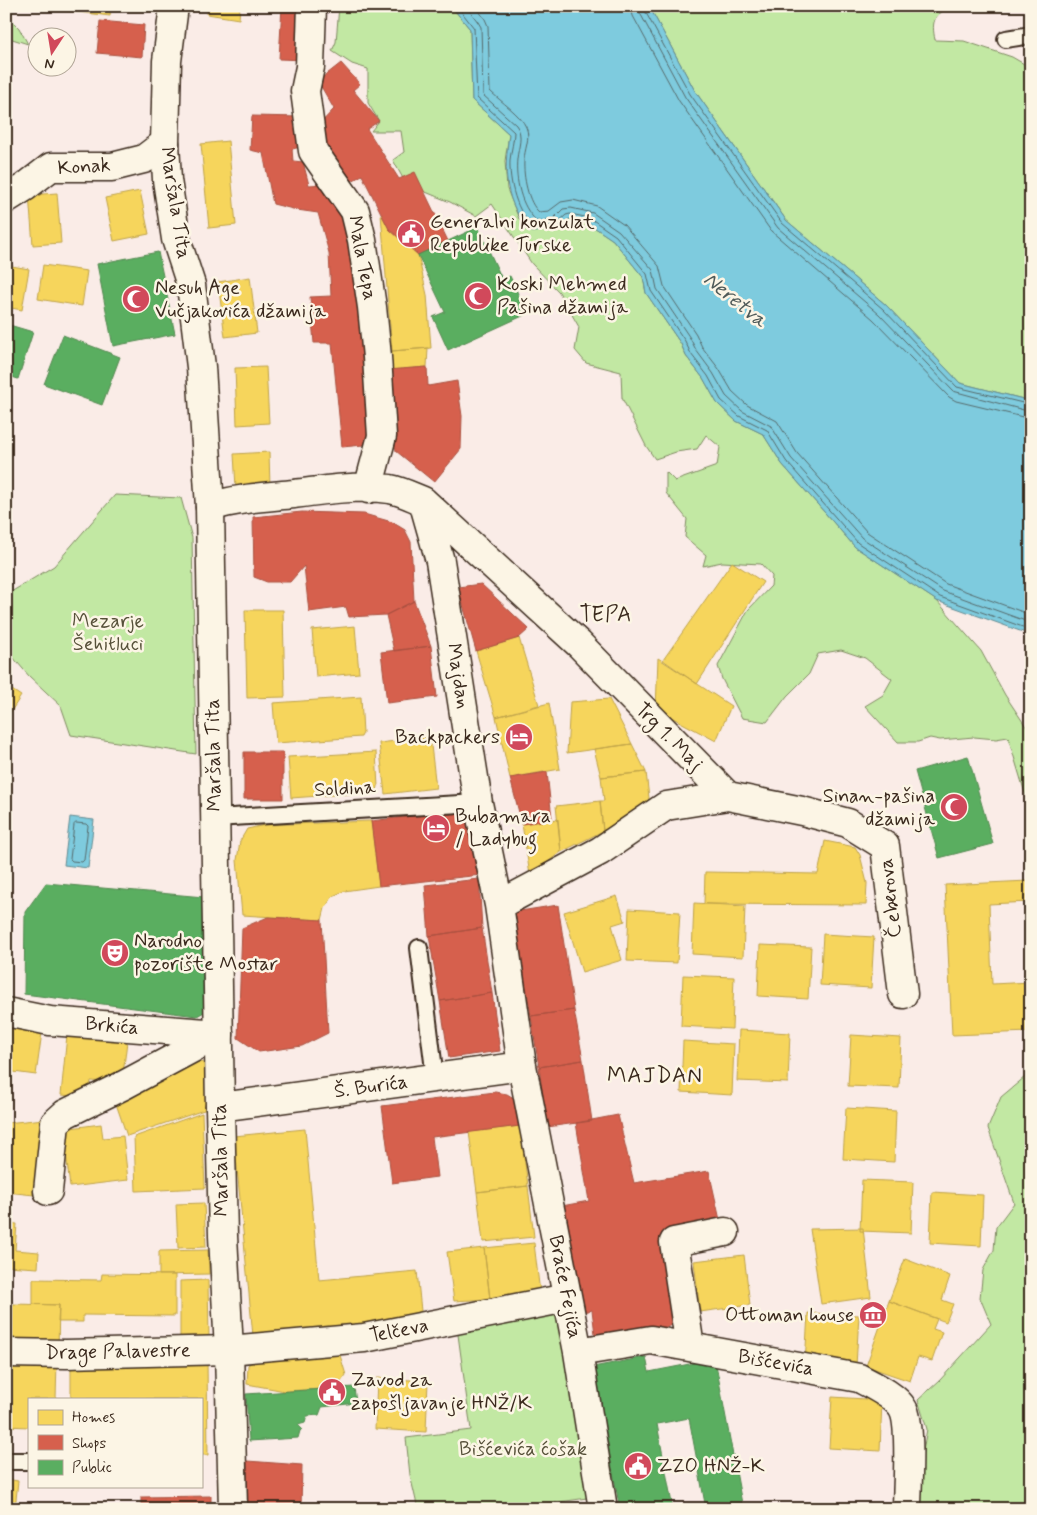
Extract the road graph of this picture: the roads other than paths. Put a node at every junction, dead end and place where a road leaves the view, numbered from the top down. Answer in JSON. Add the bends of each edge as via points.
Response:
{"nodes":[{"id":1,"x":174,"y":6,"type":"edge"},
{"id":2,"x":312,"y":7,"type":"edge"},
{"id":3,"x":1031,"y":35,"type":"edge"},
{"id":4,"x":1006,"y":39,"type":"dead end"},
{"id":5,"x":165,"y":143,"type":"junction"},
{"id":6,"x":6,"y":199,"type":"edge"},
{"id":7,"x":368,"y":488,"type":"junction"},
{"id":8,"x":423,"y":501,"type":"junction"},
{"id":9,"x":210,"y":507,"type":"junction"},
{"id":10,"x":728,"y":796,"type":"junction"},
{"id":11,"x":478,"y":803,"type":"junction"},
{"id":12,"x":215,"y":818,"type":"junction"},
{"id":13,"x":499,"y":905,"type":"junction"},
{"id":14,"x":419,"y":948,"type":"dead end"},
{"id":15,"x":902,"y":994,"type":"dead end"},
{"id":16,"x":6,"y":1012,"type":"edge"},
{"id":17,"x":219,"y":1034,"type":"junction"},
{"id":18,"x":522,"y":1066,"type":"junction"},
{"id":19,"x":435,"y":1078,"type":"junction"},
{"id":20,"x":220,"y":1107,"type":"junction"},
{"id":21,"x":48,"y":1191,"type":"dead end"},
{"id":22,"x":726,"y":1232,"type":"dead end"},
{"id":23,"x":567,"y":1298,"type":"junction"},
{"id":24,"x":690,"y":1347,"type":"junction"},
{"id":25,"x":230,"y":1350,"type":"junction"},
{"id":26,"x":578,"y":1352,"type":"junction"},
{"id":27,"x":6,"y":1354,"type":"edge"},
{"id":28,"x":6,"y":1461,"type":"edge"},
{"id":29,"x":28,"y":1462,"type":"edge"},
{"id":30,"x":234,"y":1509,"type":"edge"},
{"id":31,"x":603,"y":1509,"type":"edge"},
{"id":32,"x":907,"y":1509,"type":"edge"}],
"edges":[{"from":1,"to":5,"type":"street","name":"Maršala Tita","via":[[167,62]]},
{"from":2,"to":7,"type":"street","name":"Mala Tepa","via":[[310,67],[305,91],[313,151],[355,211],[372,307],[382,436]]},
{"from":3,"to":4,"type":"lane"},
{"from":5,"to":6,"type":"street","name":"Konak","via":[[144,159],[112,167],[51,167]]},
{"from":5,"to":9,"type":"street","name":"Maršala Tita","via":[[176,239],[191,285],[201,366]]},
{"from":7,"to":8,"type":"street","via":[[391,490]]},
{"from":7,"to":9,"type":"street","via":[[230,500]]},
{"from":8,"to":10,"type":"street","name":"Trg 1. Maj","via":[[579,644]]},
{"from":8,"to":11,"type":"street","name":"Majdan","via":[[440,561]]},
{"from":9,"to":12,"type":"street","name":"Maršala Tita"},
{"from":10,"to":13,"type":"street","name":"Trg 1. Maj","via":[[666,806],[600,850]]},
{"from":10,"to":15,"type":"street","name":"Čeberova","via":[[848,823],[885,846]]},
{"from":11,"to":12,"type":"lane","name":"Soldina"},
{"from":11,"to":13,"type":"street","name":"Majdan"},
{"from":12,"to":17,"type":"street","name":"Maršala Tita"},
{"from":13,"to":18,"type":"street","name":"Majdan"},
{"from":14,"to":19,"type":"lane"},
{"from":16,"to":17,"type":"street","name":"Brkića","via":[[50,1021]]},
{"from":17,"to":20,"type":"street","name":"Maršala Tita"},
{"from":17,"to":21,"type":"street","via":[[65,1114],[55,1123]]},
{"from":18,"to":19,"type":"street","name":"Š. Burića"},
{"from":18,"to":23,"type":"street","name":"Braće Fejića"},
{"from":19,"to":20,"type":"street","name":"Š. Burića"},
{"from":20,"to":25,"type":"street","name":"Maršala Tita"},
{"from":22,"to":24,"type":"street","via":[[674,1242]]},
{"from":23,"to":25,"type":"street","name":"Telčeva","via":[[364,1338]]},
{"from":23,"to":26,"type":"street","name":"Braće Fejića"},
{"from":24,"to":26,"type":"street","name":"Bišćevića","via":[[651,1340]]},
{"from":24,"to":32,"type":"street","name":"Bišćevića","via":[[859,1378],[889,1395],[903,1408],[908,1429]]},
{"from":25,"to":27,"type":"street","name":"Drage Palavestre"},
{"from":25,"to":30,"type":"street","name":"Maršala Tita"},
{"from":26,"to":31,"type":"street","name":"Braće Fejića"},
{"from":28,"to":29,"type":"lane"}]}
